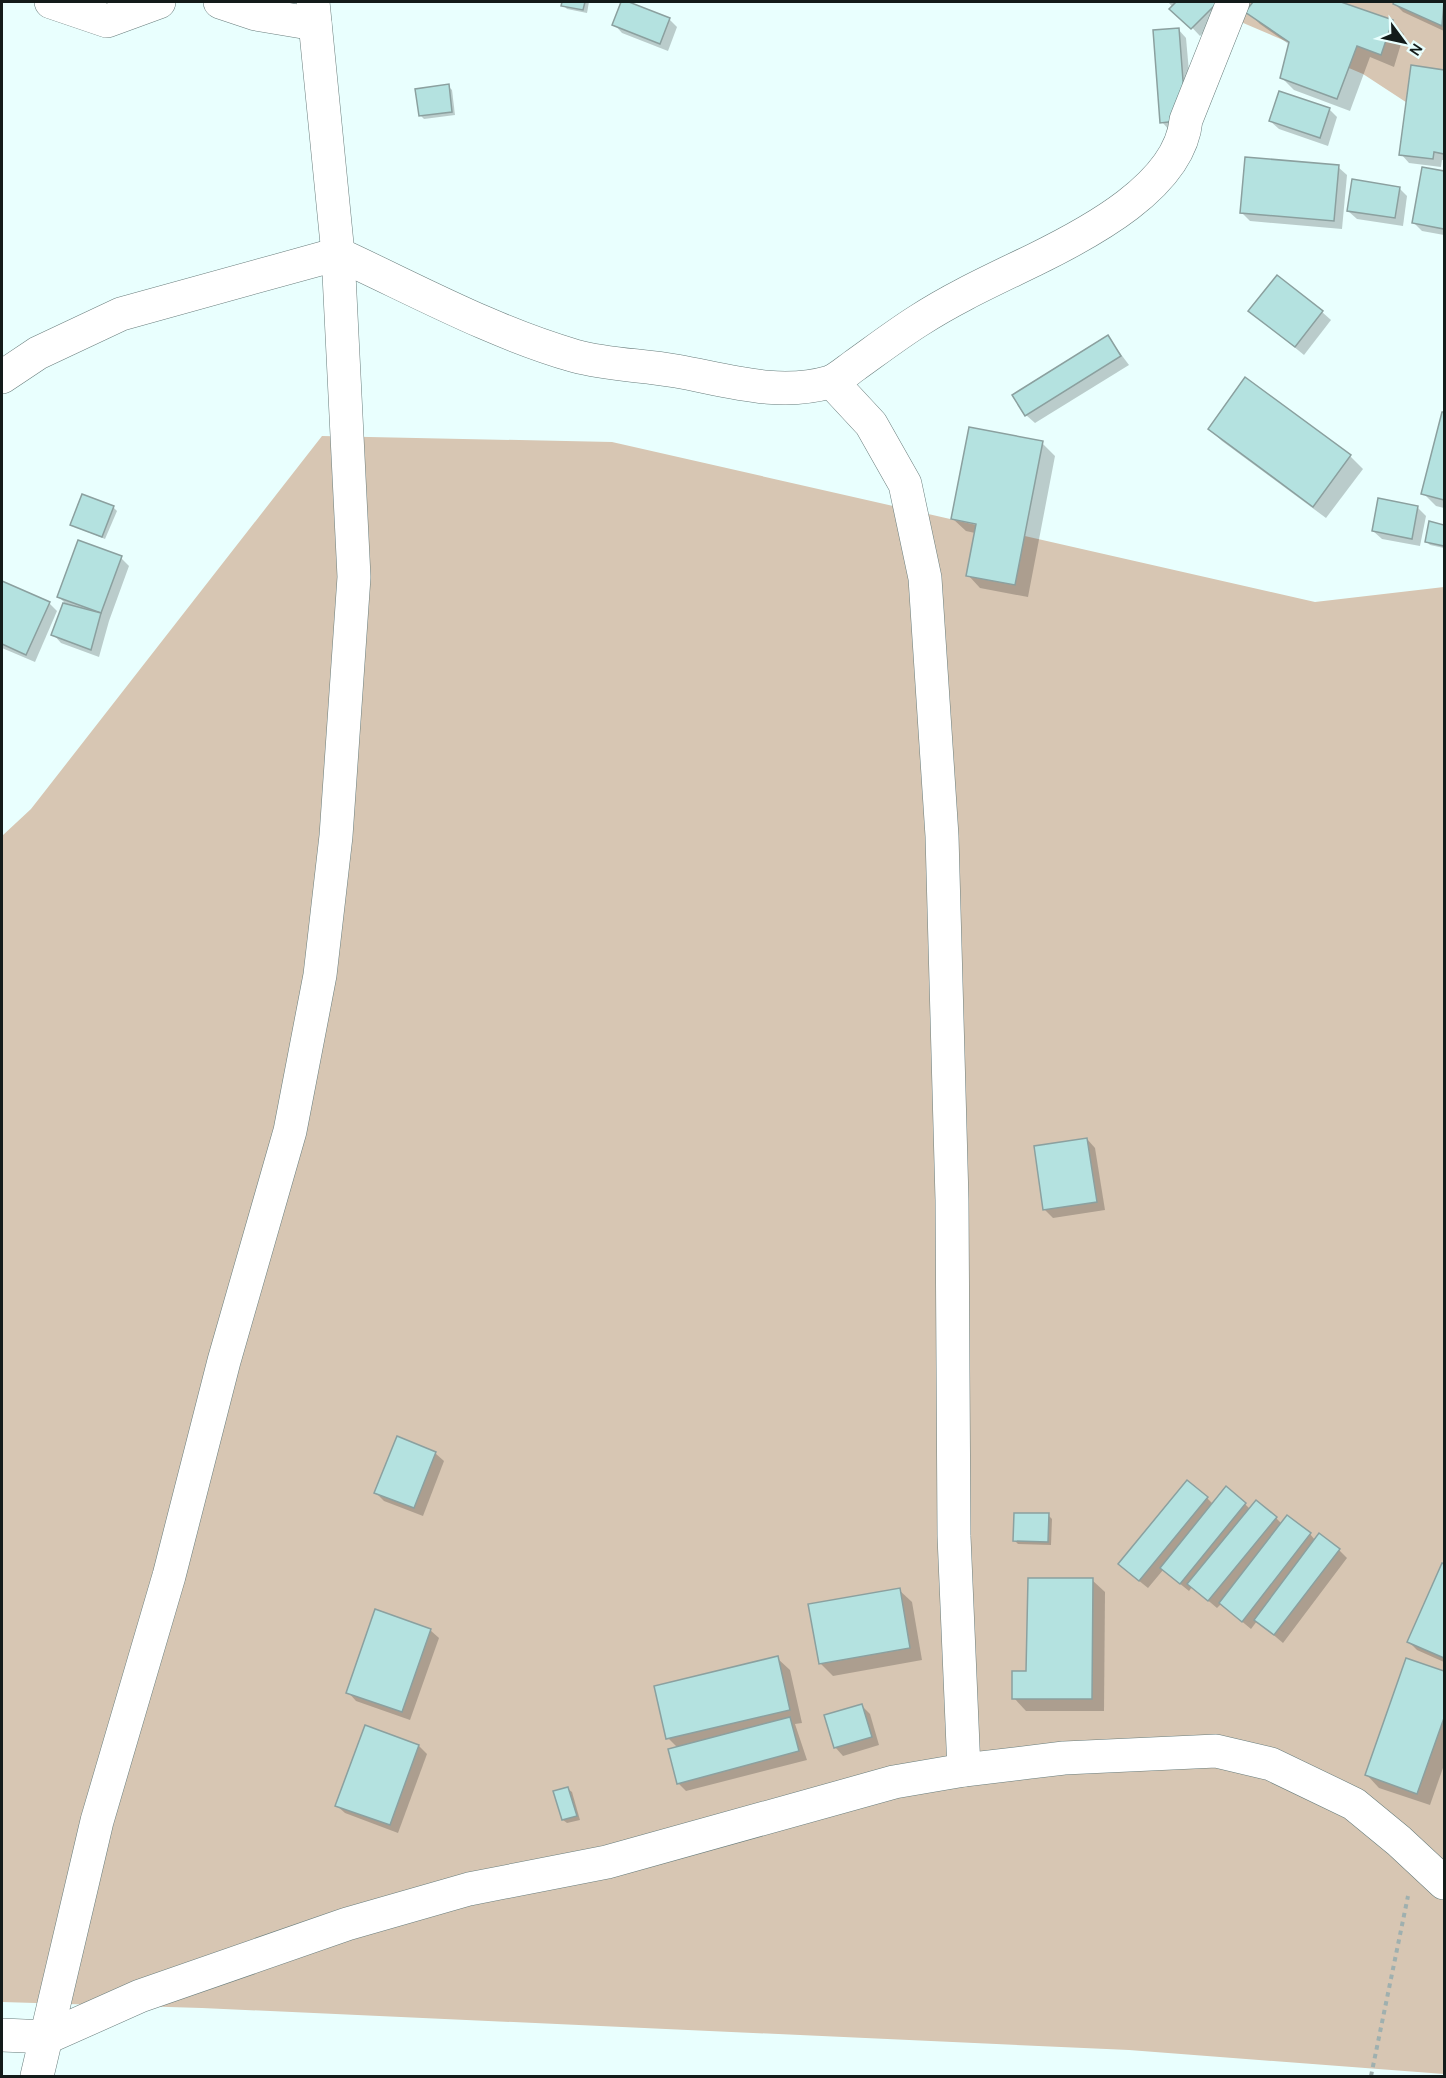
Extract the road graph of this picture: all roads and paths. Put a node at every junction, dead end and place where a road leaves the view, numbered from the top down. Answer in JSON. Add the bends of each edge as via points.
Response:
{"nodes":[{"id":1,"x":51,"y":2,"type":"edge"},
{"id":2,"x":159,"y":2,"type":"edge"},
{"id":3,"x":220,"y":2,"type":"edge"},
{"id":4,"x":1233,"y":2,"type":"edge"},
{"id":5,"x":314,"y":13,"type":"edge"},
{"id":6,"x":338,"y":255,"type":"junction"},
{"id":7,"x":2,"y":377,"type":"edge"},
{"id":8,"x":832,"y":381,"type":"junction"},
{"id":9,"x":964,"y":1770,"type":"junction"},
{"id":10,"x":1416,"y":1857,"type":"junction"},
{"id":11,"x":1444,"y":1883,"type":"edge"},
{"id":12,"x":2,"y":2035,"type":"edge"},
{"id":13,"x":48,"y":2037,"type":"junction"},
{"id":14,"x":37,"y":2076,"type":"edge"},
{"id":15,"x":1371,"y":2076,"type":"edge"}],
"edges":[{"from":1,"to":2,"type":"street","via":[[107,21]]},
{"from":3,"to":5,"type":"street","via":[[256,14]]},
{"from":4,"to":8,"type":"street","via":[[1186,120],[1185,135],[1161,174],[1136,200],[1047,254],[966,292]]},
{"from":5,"to":6,"type":"street"},
{"from":6,"to":7,"type":"street","via":[[121,314],[38,353]]},
{"from":6,"to":8,"type":"street","via":[[495,329],[575,356],[753,386],[792,388]]},
{"from":6,"to":13,"type":"street","via":[[354,577],[336,836],[320,975],[290,1131],[98,1821]]},
{"from":8,"to":9,"type":"street","via":[[871,424],[905,484],[924,578],[942,836],[952,1200],[954,1536]]},
{"from":9,"to":10,"type":"street","via":[[1064,1758],[1216,1751],[1271,1764],[1354,1804]]},
{"from":9,"to":13,"type":"street","via":[[894,1782],[607,1862],[469,1889],[347,1924],[140,1996]]},
{"from":10,"to":11,"type":"street"},
{"from":10,"to":15,"type":"path"},
{"from":12,"to":13,"type":"street"},
{"from":13,"to":14,"type":"street"}]}
